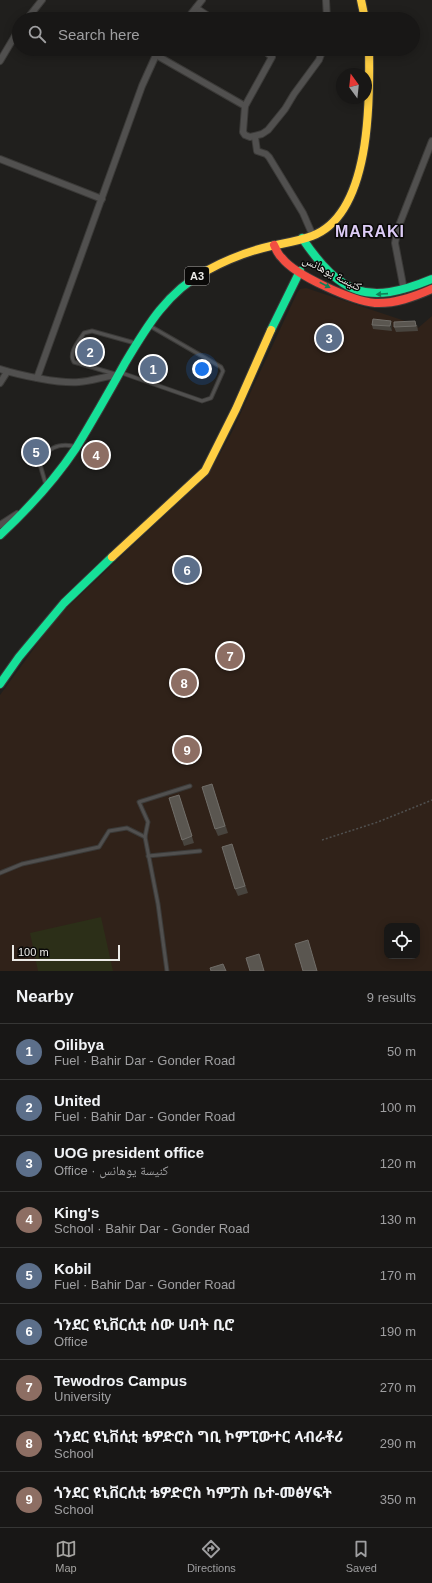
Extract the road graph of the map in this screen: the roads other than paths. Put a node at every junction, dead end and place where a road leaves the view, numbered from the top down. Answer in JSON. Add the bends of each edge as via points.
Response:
{"nodes":[{"id":1,"x":42,"y":0,"type":"edge"},
{"id":2,"x":202,"y":0,"type":"edge"},
{"id":3,"x":326,"y":0,"type":"edge"},
{"id":4,"x":361,"y":0,"type":"edge"},
{"id":5,"x":196,"y":8,"type":"junction"},
{"id":6,"x":33,"y":12,"type":"edge"},
{"id":7,"x":193,"y":12,"type":"edge"},
{"id":8,"x":202,"y":12,"type":"edge"},
{"id":9,"x":327,"y":12,"type":"edge"},
{"id":10,"x":364,"y":12,"type":"edge"},
{"id":11,"x":12,"y":40,"type":"edge"},
{"id":12,"x":156,"y":56,"type":"edge"},
{"id":13,"x":158,"y":56,"type":"edge"},
{"id":14,"x":271,"y":56,"type":"edge"},
{"id":15,"x":320,"y":56,"type":"edge"},
{"id":16,"x":369,"y":56,"type":"edge"},
{"id":17,"x":0,"y":61,"type":"edge"},
{"id":18,"x":245,"y":106,"type":"junction"},
{"id":19,"x":255,"y":136,"type":"junction"},
{"id":20,"x":432,"y":141,"type":"edge"},
{"id":21,"x":0,"y":159,"type":"edge"},
{"id":22,"x":102,"y":200,"type":"junction"},
{"id":23,"x":313,"y":236,"type":"junction"},
{"id":24,"x":302,"y":238,"type":"junction"},
{"id":25,"x":274,"y":245,"type":"junction"},
{"id":26,"x":300,"y":271,"type":"junction"},
{"id":27,"x":432,"y":279,"type":"edge"},
{"id":28,"x":432,"y":289,"type":"edge"},
{"id":29,"x":404,"y":290,"type":"junction"},
{"id":30,"x":362,"y":297,"type":"junction"},
{"id":31,"x":148,"y":325,"type":"junction"},
{"id":32,"x":136,"y":344,"type":"junction"},
{"id":33,"x":0,"y":369,"type":"edge"},
{"id":34,"x":7,"y":372,"type":"junction"},
{"id":35,"x":119,"y":374,"type":"junction"},
{"id":36,"x":37,"y":378,"type":"junction"},
{"id":37,"x":0,"y":383,"type":"edge"},
{"id":38,"x":75,"y":446,"type":"junction"},
{"id":39,"x":47,"y":488,"type":"junction"},
{"id":40,"x":29,"y":508,"type":"junction"},
{"id":41,"x":0,"y":525,"type":"edge"},
{"id":42,"x":0,"y":535,"type":"edge"},
{"id":43,"x":0,"y":684,"type":"edge"},
{"id":44,"x":190,"y":786,"type":"dead end"},
{"id":45,"x":145,"y":837,"type":"junction"},
{"id":46,"x":200,"y":851,"type":"dead end"},
{"id":47,"x":148,"y":856,"type":"junction"},
{"id":48,"x":0,"y":873,"type":"edge"},
{"id":49,"x":167,"y":971,"type":"edge"}],
"edges":[{"from":1,"to":6,"type":"street"},
{"from":2,"to":5,"type":"street"},
{"from":3,"to":9,"type":"street"},
{"from":4,"to":10,"type":"main road"},
{"from":5,"to":7,"type":"street"},
{"from":5,"to":8,"type":"street"},
{"from":11,"to":17,"type":"street"},
{"from":12,"to":22,"type":"street","via":[[142,86]]},
{"from":13,"to":18,"type":"street"},
{"from":14,"to":18,"type":"street"},
{"from":15,"to":19,"type":"street","via":[[279,119],[268,130]]},
{"from":16,"to":23,"type":"main road","number":"A3","via":[[368,112],[361,165],[355,186],[335,221],[325,231]]},
{"from":18,"to":19,"type":"street","via":[[243,132],[250,137]]},
{"from":19,"to":23,"type":"street","via":[[258,151],[269,157],[303,213]]},
{"from":20,"to":29,"type":"street","via":[[396,234],[396,254]]},
{"from":21,"to":22,"type":"street"},
{"from":22,"to":36,"type":"street"},
{"from":23,"to":24,"type":"main road","number":"A3"},
{"from":24,"to":25,"type":"main road","number":"A3"},
{"from":24,"to":30,"type":"main road","via":[[316,260],[332,277]]},
{"from":25,"to":26,"type":"main road","name":"كنيسة يوهانس","via":[[282,259]]},
{"from":25,"to":31,"type":"main road","number":"A3","via":[[197,276],[179,288]]},
{"from":26,"to":30,"type":"main road","name":"كنيسة يوهانس","one_way":true,"via":[[342,294]]},
{"from":26,"to":43,"type":"main road","via":[[205,471],[64,603]]},
{"from":27,"to":29,"type":"main road"},
{"from":28,"to":30,"type":"main road","name":"كنيسة يوهانس","via":[[405,301],[375,303]]},
{"from":29,"to":30,"type":"main road","one_way":true},
{"from":31,"to":32,"type":"main road","number":"A3"},
{"from":31,"to":35,"type":"lane","via":[[221,367],[223,371],[211,398],[202,401]]},
{"from":32,"to":35,"type":"main road","number":"A3"},
{"from":32,"to":35,"type":"lane","via":[[92,330],[84,333],[72,353],[74,362]]},
{"from":33,"to":34,"type":"street"},
{"from":34,"to":36,"type":"street"},
{"from":34,"to":37,"type":"street"},
{"from":35,"to":36,"type":"street","via":[[78,382]]},
{"from":35,"to":38,"type":"main road","number":"A3"},
{"from":38,"to":39,"type":"main road","number":"A3"},
{"from":38,"to":39,"type":"lane","via":[[55,446],[39,461]]},
{"from":39,"to":40,"type":"main road","number":"A3"},
{"from":40,"to":41,"type":"street"},
{"from":40,"to":42,"type":"main road","number":"A3"},
{"from":44,"to":45,"type":"lane","via":[[139,802],[148,822]]},
{"from":45,"to":47,"type":"lane"},
{"from":45,"to":48,"type":"lane","via":[[127,828],[109,831],[98,847],[22,864]]},
{"from":46,"to":47,"type":"lane"},
{"from":47,"to":49,"type":"lane","via":[[158,904]]}]}
